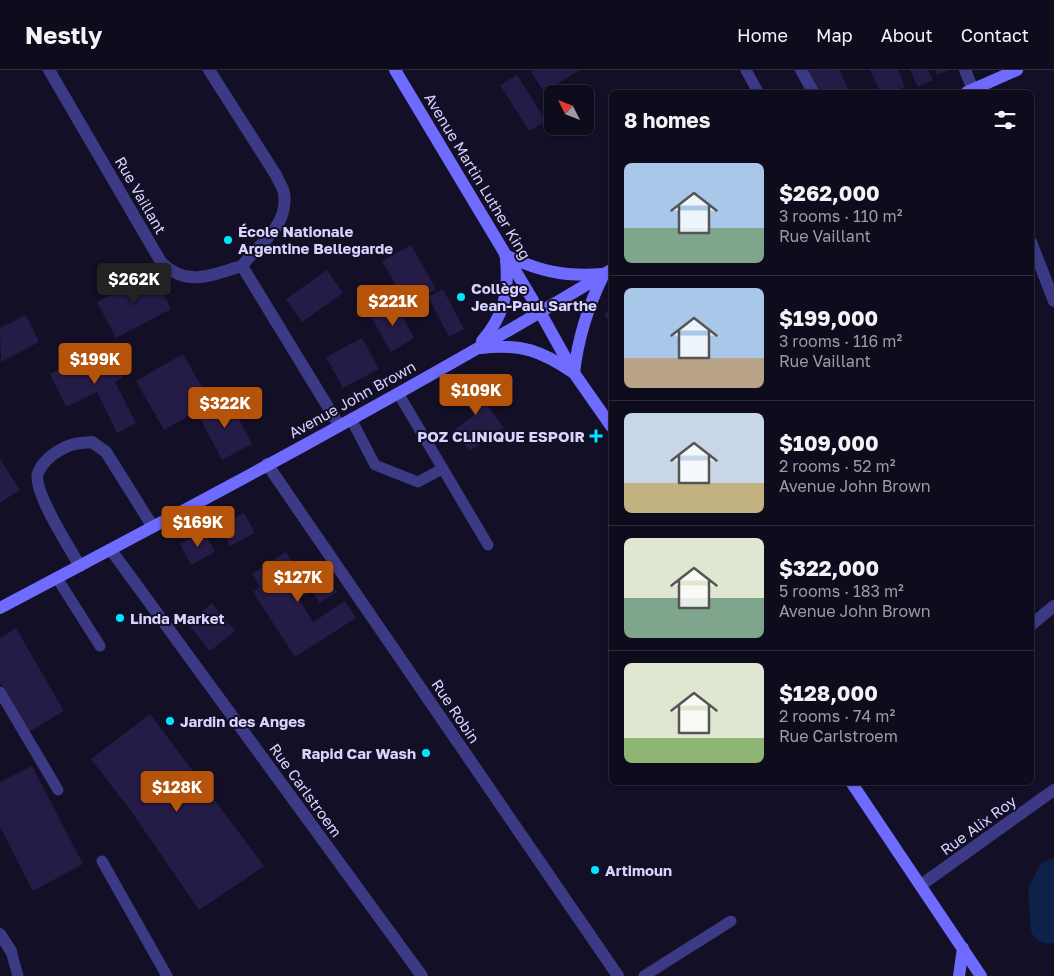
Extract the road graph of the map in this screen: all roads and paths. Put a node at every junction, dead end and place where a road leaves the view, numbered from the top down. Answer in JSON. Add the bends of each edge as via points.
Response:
{"nodes":[{"id":1,"x":49,"y":70,"type":"edge"},
{"id":2,"x":210,"y":70,"type":"edge"},
{"id":3,"x":395,"y":70,"type":"edge"},
{"id":4,"x":746,"y":70,"type":"edge"},
{"id":5,"x":801,"y":70,"type":"edge"},
{"id":6,"x":964,"y":70,"type":"edge"},
{"id":7,"x":1017,"y":70,"type":"edge"},
{"id":8,"x":757,"y":90,"type":"edge"},
{"id":9,"x":812,"y":90,"type":"edge"},
{"id":10,"x":970,"y":90,"type":"edge"},
{"id":11,"x":975,"y":90,"type":"edge"},
{"id":12,"x":1034,"y":250,"type":"edge"},
{"id":13,"x":505,"y":255,"type":"junction"},
{"id":14,"x":242,"y":266,"type":"junction"},
{"id":15,"x":608,"y":272,"type":"edge"},
{"id":16,"x":1054,"y":301,"type":"edge"},
{"id":17,"x":540,"y":312,"type":"junction"},
{"id":18,"x":475,"y":349,"type":"junction"},
{"id":19,"x":574,"y":374,"type":"junction"},
{"id":20,"x":398,"y":393,"type":"junction"},
{"id":21,"x":351,"y":419,"type":"junction"},
{"id":22,"x":609,"y":423,"type":"edge"},
{"id":23,"x":339,"y":426,"type":"junction"},
{"id":24,"x":267,"y":464,"type":"junction"},
{"id":25,"x":442,"y":469,"type":"junction"},
{"id":26,"x":153,"y":527,"type":"junction"},
{"id":27,"x":488,"y":546,"type":"dead end"},
{"id":28,"x":111,"y":550,"type":"junction"},
{"id":29,"x":80,"y":566,"type":"junction"},
{"id":30,"x":57,"y":578,"type":"junction"},
{"id":31,"x":1054,"y":606,"type":"edge"},
{"id":32,"x":0,"y":608,"type":"edge"},
{"id":33,"x":1034,"y":623,"type":"edge"},
{"id":34,"x":100,"y":646,"type":"dead end"},
{"id":35,"x":0,"y":692,"type":"edge"},
{"id":36,"x":853,"y":785,"type":"edge"},
{"id":37,"x":58,"y":790,"type":"dead end"},
{"id":38,"x":1054,"y":790,"type":"edge"},
{"id":39,"x":102,"y":861,"type":"dead end"},
{"id":40,"x":920,"y":885,"type":"junction"},
{"id":41,"x":731,"y":922,"type":"dead end"},
{"id":42,"x":0,"y":934,"type":"edge"},
{"id":43,"x":963,"y":948,"type":"junction"},
{"id":44,"x":11,"y":951,"type":"joint"},
{"id":45,"x":18,"y":976,"type":"edge"},
{"id":46,"x":167,"y":976,"type":"edge"},
{"id":47,"x":422,"y":976,"type":"edge"},
{"id":48,"x":618,"y":976,"type":"edge"},
{"id":49,"x":644,"y":976,"type":"edge"},
{"id":50,"x":959,"y":976,"type":"edge"},
{"id":51,"x":981,"y":976,"type":"edge"}],
"edges":[{"from":1,"to":14,"type":"street","name":"Rue Vaillant","via":[[161,262],[190,279]]},
{"from":2,"to":14,"type":"street","via":[[284,192],[284,208],[276,230]]},
{"from":3,"to":13,"type":"main road","name":"Avenue Martin Luther King"},
{"from":4,"to":8,"type":"lane"},
{"from":5,"to":9,"type":"street"},
{"from":6,"to":10,"type":"street"},
{"from":7,"to":11,"type":"main road"},
{"from":12,"to":16,"type":"street"},
{"from":13,"to":15,"type":"main road","via":[[553,273],[578,276]]},
{"from":13,"to":17,"type":"main road","name":"Avenue Martin Luther King"},
{"from":13,"to":18,"type":"main road","via":[[508,281],[504,306],[492,330]]},
{"from":14,"to":23,"type":"street"},
{"from":15,"to":17,"type":"main road","name":"Avenue John Brown"},
{"from":15,"to":19,"type":"main road","via":[[592,298],[583,322]]},
{"from":17,"to":18,"type":"main road","name":"Avenue John Brown"},
{"from":17,"to":19,"type":"main road","name":"Avenue Martin Luther King"},
{"from":18,"to":19,"type":"main road","via":[[501,345],[528,349],[552,358]]},
{"from":18,"to":20,"type":"main road","name":"Avenue John Brown"},
{"from":19,"to":22,"type":"main road","name":"Avenue Martin Luther King"},
{"from":20,"to":21,"type":"main road","name":"Avenue John Brown"},
{"from":20,"to":25,"type":"lane"},
{"from":21,"to":23,"type":"main road","name":"Avenue John Brown"},
{"from":21,"to":25,"type":"lane","via":[[375,465],[418,482]]},
{"from":23,"to":24,"type":"main road","name":"Avenue John Brown"},
{"from":24,"to":26,"type":"main road","name":"Avenue John Brown"},
{"from":24,"to":48,"type":"street","name":"Rue Robin"},
{"from":25,"to":27,"type":"lane"},
{"from":26,"to":28,"type":"main road","name":"Avenue John Brown"},
{"from":26,"to":29,"type":"street","via":[[106,452],[92,442],[67,446],[47,460],[38,474],[39,488]]},
{"from":28,"to":29,"type":"main road","name":"Avenue John Brown"},
{"from":28,"to":47,"type":"street","name":"Rue Carlstroem"},
{"from":29,"to":30,"type":"main road","name":"Avenue John Brown"},
{"from":30,"to":32,"type":"main road","name":"Avenue John Brown"},
{"from":30,"to":34,"type":"lane"},
{"from":31,"to":33,"type":"street"},
{"from":35,"to":37,"type":"lane"},
{"from":36,"to":40,"type":"main road"},
{"from":38,"to":40,"type":"street","name":"Rue Alix Roy"},
{"from":39,"to":46,"type":"lane"},
{"from":40,"to":43,"type":"main road"},
{"from":41,"to":49,"type":"lane"},
{"from":42,"to":44,"type":"street"},
{"from":43,"to":50,"type":"main road"},
{"from":43,"to":51,"type":"main road"},
{"from":44,"to":45,"type":"lane"}]}
